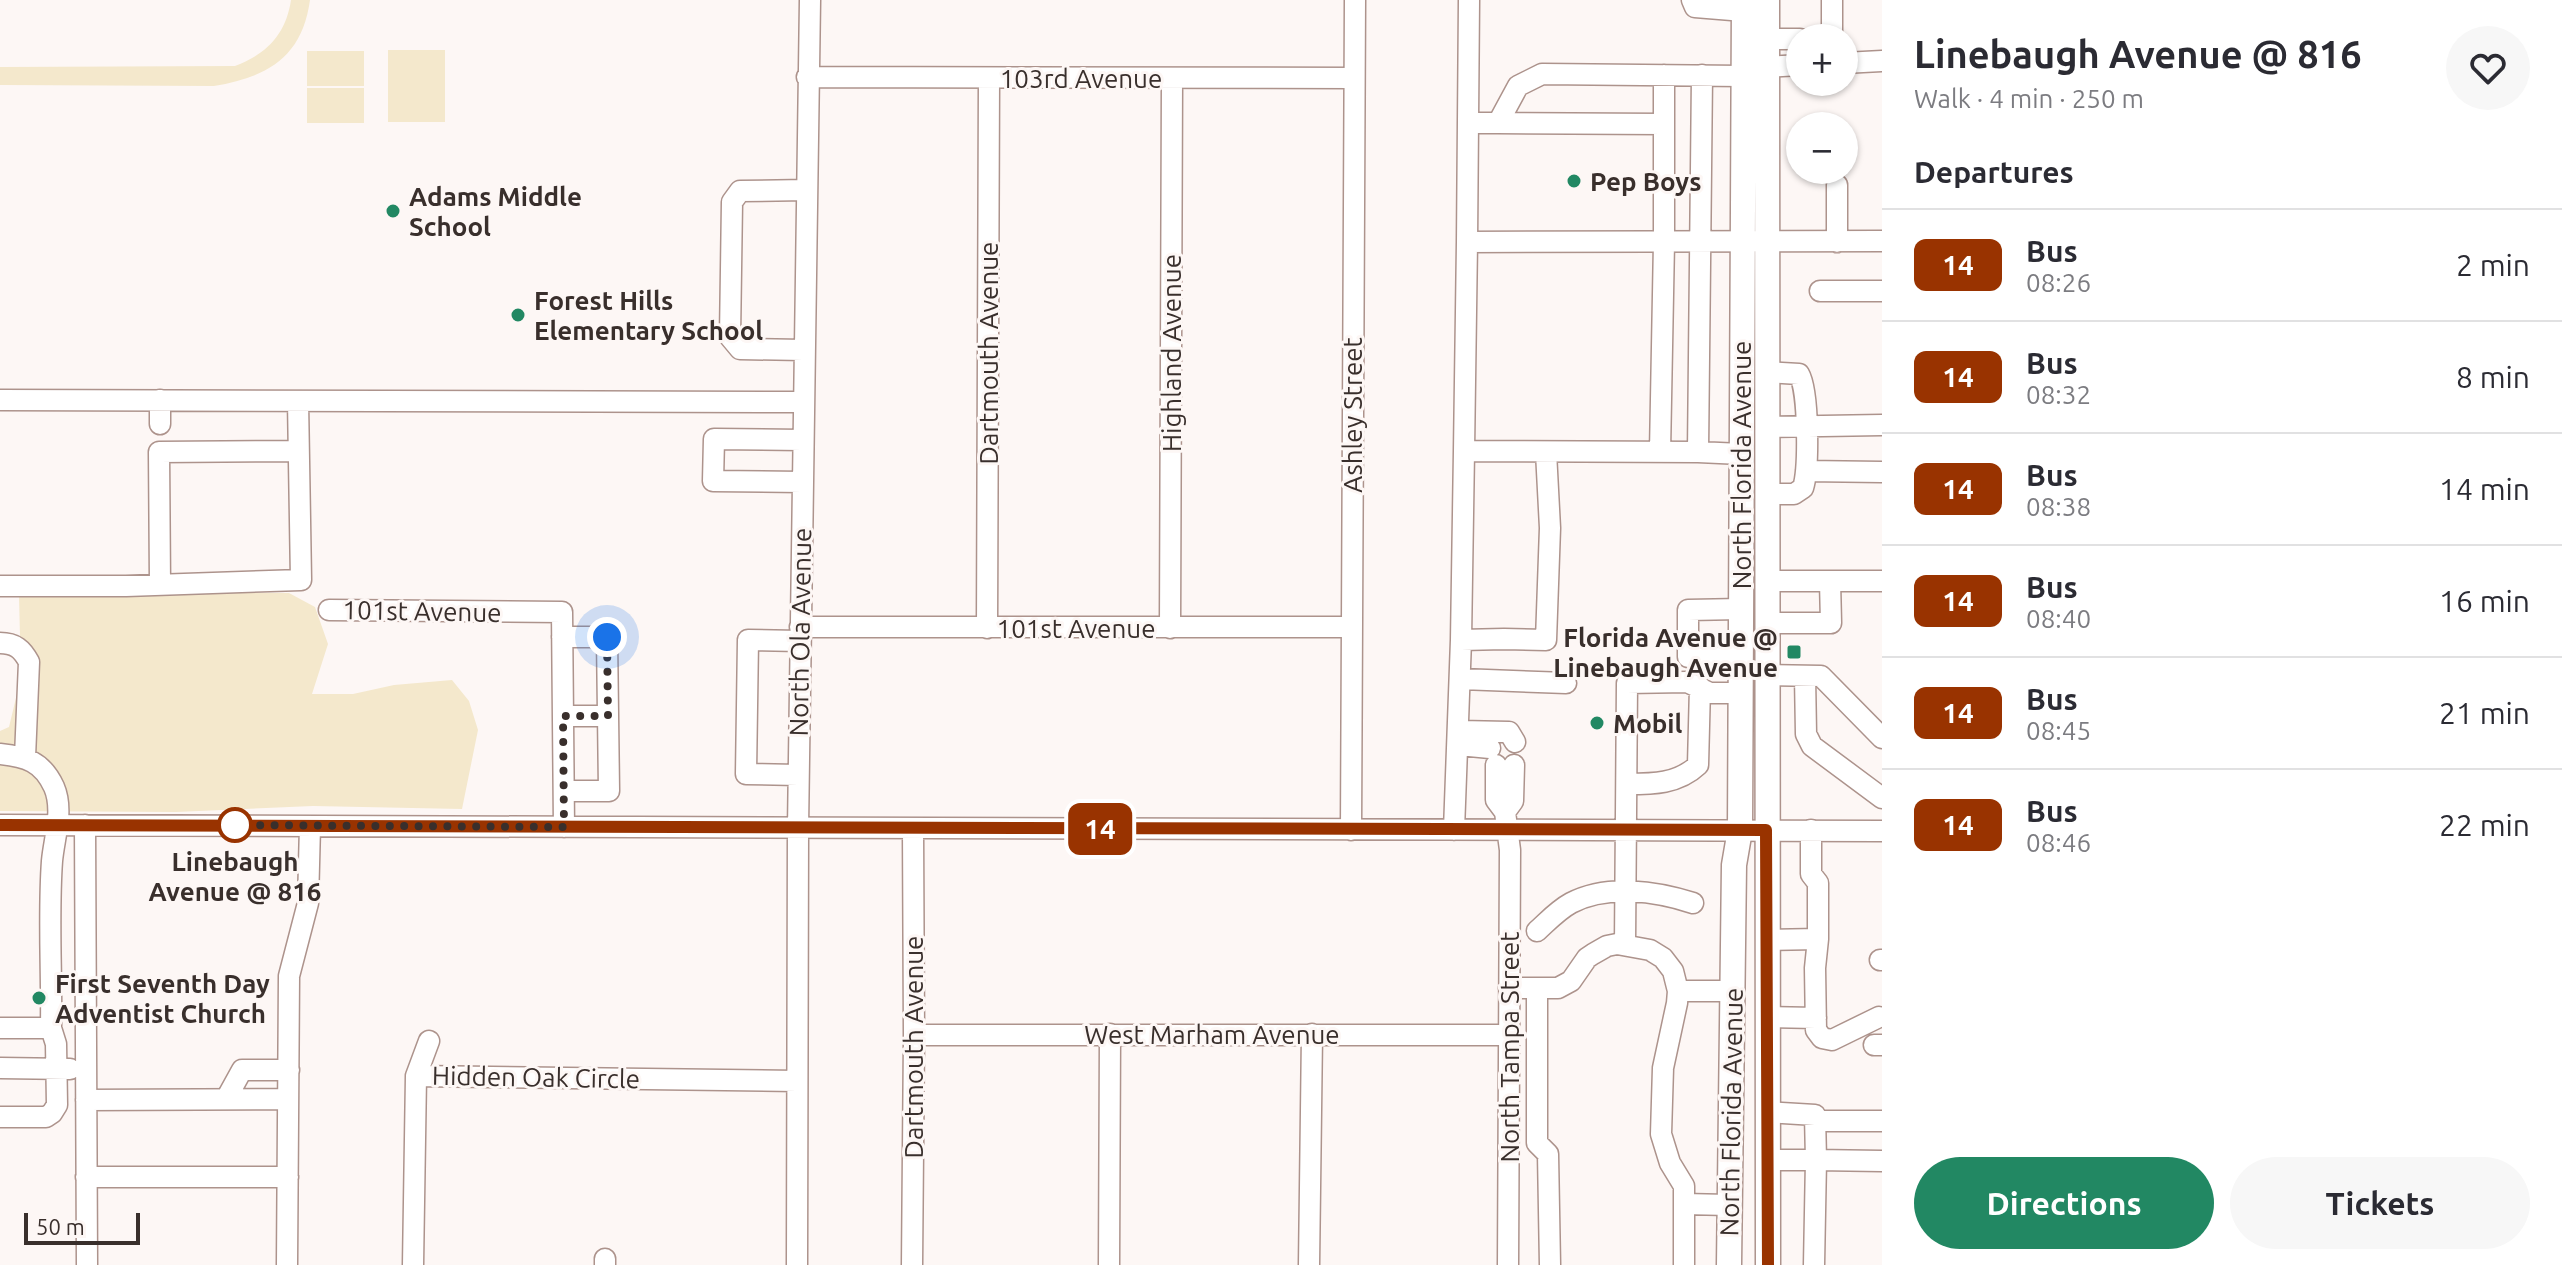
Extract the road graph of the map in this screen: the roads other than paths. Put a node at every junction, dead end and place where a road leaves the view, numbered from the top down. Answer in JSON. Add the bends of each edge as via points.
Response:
{"nodes":[{"id":1,"x":810,"y":0,"type":"edge"},
{"id":2,"x":1355,"y":0,"type":"edge"},
{"id":3,"x":1469,"y":0,"type":"edge"},
{"id":4,"x":1692,"y":0,"type":"edge"},
{"id":5,"x":1767,"y":0,"type":"edge"},
{"id":6,"x":1832,"y":0,"type":"edge"},
{"id":7,"x":1744,"y":5,"type":"edge"},
{"id":8,"x":1832,"y":24,"type":"edge"},
{"id":9,"x":1767,"y":39,"type":"junction"},
{"id":10,"x":1786,"y":39,"type":"edge"},
{"id":11,"x":1882,"y":61,"type":"edge"},
{"id":12,"x":1858,"y":62,"type":"edge"},
{"id":13,"x":1786,"y":66,"type":"edge"},
{"id":14,"x":1767,"y":67,"type":"junction"},
{"id":15,"x":1664,"y":75,"type":"junction"},
{"id":16,"x":1702,"y":75,"type":"junction"},
{"id":17,"x":1743,"y":76,"type":"junction"},
{"id":18,"x":807,"y":77,"type":"junction"},
{"id":19,"x":989,"y":78,"type":"junction"},
{"id":20,"x":1354,"y":78,"type":"junction"},
{"id":21,"x":1172,"y":79,"type":"junction"},
{"id":22,"x":1468,"y":123,"type":"junction"},
{"id":23,"x":1498,"y":123,"type":"junction"},
{"id":24,"x":1664,"y":124,"type":"junction"},
{"id":25,"x":1837,"y":185,"type":"dead end"},
{"id":26,"x":806,"y":190,"type":"junction"},
{"id":27,"x":1882,"y":241,"type":"edge"},
{"id":28,"x":1467,"y":242,"type":"junction"},
{"id":29,"x":1664,"y":242,"type":"junction"},
{"id":30,"x":1701,"y":242,"type":"junction"},
{"id":31,"x":1837,"y":242,"type":"junction"},
{"id":32,"x":1755,"y":243,"type":"junction"},
{"id":33,"x":1820,"y":291,"type":"dead end"},
{"id":34,"x":1882,"y":291,"type":"edge"},
{"id":35,"x":803,"y":350,"type":"junction"},
{"id":36,"x":1767,"y":372,"type":"junction"},
{"id":37,"x":0,"y":400,"type":"edge"},
{"id":38,"x":160,"y":400,"type":"junction"},
{"id":39,"x":298,"y":401,"type":"junction"},
{"id":40,"x":803,"y":402,"type":"junction"},
{"id":41,"x":160,"y":424,"type":"dead end"},
{"id":42,"x":1882,"y":425,"type":"edge"},
{"id":43,"x":1807,"y":426,"type":"junction"},
{"id":44,"x":1766,"y":427,"type":"junction"},
{"id":45,"x":802,"y":440,"type":"junction"},
{"id":46,"x":298,"y":451,"type":"junction"},
{"id":47,"x":1464,"y":451,"type":"junction"},
{"id":48,"x":1546,"y":452,"type":"junction"},
{"id":49,"x":1660,"y":452,"type":"junction"},
{"id":50,"x":1698,"y":452,"type":"junction"},
{"id":51,"x":1741,"y":465,"type":"junction"},
{"id":52,"x":1806,"y":471,"type":"junction"},
{"id":53,"x":1882,"y":472,"type":"edge"},
{"id":54,"x":802,"y":482,"type":"junction"},
{"id":55,"x":1766,"y":485,"type":"junction"},
{"id":56,"x":1766,"y":581,"type":"junction"},
{"id":57,"x":1830,"y":581,"type":"junction"},
{"id":58,"x":1882,"y":581,"type":"edge"},
{"id":59,"x":160,"y":584,"type":"junction"},
{"id":60,"x":0,"y":586,"type":"edge"},
{"id":61,"x":1741,"y":609,"type":"junction"},
{"id":62,"x":329,"y":610,"type":"dead end"},
{"id":63,"x":1766,"y":623,"type":"junction"},
{"id":64,"x":1351,"y":627,"type":"junction"},
{"id":65,"x":987,"y":628,"type":"junction"},
{"id":66,"x":1170,"y":628,"type":"junction"},
{"id":67,"x":800,"y":634,"type":"junction"},
{"id":68,"x":562,"y":637,"type":"junction"},
{"id":69,"x":1461,"y":640,"type":"junction"},
{"id":70,"x":0,"y":643,"type":"edge"},
{"id":71,"x":1688,"y":657,"type":"junction"},
{"id":72,"x":1740,"y":658,"type":"junction"},
{"id":73,"x":1766,"y":675,"type":"junction"},
{"id":74,"x":1805,"y":676,"type":"junction"},
{"id":75,"x":1461,"y":679,"type":"junction"},
{"id":76,"x":1566,"y":683,"type":"dead end"},
{"id":77,"x":1694,"y":685,"type":"junction"},
{"id":78,"x":1740,"y":693,"type":"junction"},
{"id":79,"x":563,"y":716,"type":"junction"},
{"id":80,"x":608,"y":716,"type":"junction"},
{"id":81,"x":1459,"y":738,"type":"junction"},
{"id":82,"x":1882,"y":738,"type":"edge"},
{"id":83,"x":1515,"y":742,"type":"dead end"},
{"id":84,"x":0,"y":754,"type":"edge"},
{"id":85,"x":25,"y":757,"type":"junction"},
{"id":86,"x":798,"y":775,"type":"junction"},
{"id":87,"x":1627,"y":784,"type":"junction"},
{"id":88,"x":564,"y":791,"type":"junction"},
{"id":89,"x":1882,"y":798,"type":"edge"},
{"id":90,"x":1505,"y":821,"type":"junction"},
{"id":91,"x":0,"y":825,"type":"edge"},
{"id":92,"x":58,"y":825,"type":"junction"},
{"id":93,"x":85,"y":825,"type":"junction"},
{"id":94,"x":310,"y":826,"type":"junction"},
{"id":95,"x":564,"y":827,"type":"junction"},
{"id":96,"x":798,"y":828,"type":"junction"},
{"id":97,"x":913,"y":829,"type":"junction"},
{"id":98,"x":1351,"y":830,"type":"junction"},
{"id":99,"x":1454,"y":830,"type":"junction"},
{"id":100,"x":1627,"y":830,"type":"junction"},
{"id":101,"x":1740,"y":830,"type":"junction"},
{"id":102,"x":1766,"y":830,"type":"junction"},
{"id":103,"x":1811,"y":830,"type":"junction"},
{"id":104,"x":1882,"y":831,"type":"edge"},
{"id":105,"x":1627,"y":891,"type":"junction"},
{"id":106,"x":1693,"y":903,"type":"dead end"},
{"id":107,"x":1537,"y":931,"type":"dead end"},
{"id":108,"x":1818,"y":939,"type":"junction"},
{"id":109,"x":1767,"y":940,"type":"junction"},
{"id":110,"x":1625,"y":944,"type":"junction"},
{"id":111,"x":1509,"y":988,"type":"junction"},
{"id":112,"x":1537,"y":988,"type":"junction"},
{"id":113,"x":1678,"y":991,"type":"junction"},
{"id":114,"x":1734,"y":991,"type":"junction"},
{"id":115,"x":1767,"y":1017,"type":"junction"},
{"id":116,"x":1879,"y":1017,"type":"dead end"},
{"id":117,"x":1816,"y":1018,"type":"junction"},
{"id":118,"x":0,"y":1028,"type":"edge"},
{"id":119,"x":51,"y":1028,"type":"junction"},
{"id":120,"x":1110,"y":1034,"type":"junction"},
{"id":121,"x":1312,"y":1034,"type":"junction"},
{"id":122,"x":914,"y":1035,"type":"junction"},
{"id":123,"x":1509,"y":1035,"type":"junction"},
{"id":124,"x":429,"y":1041,"type":"dead end"},
{"id":125,"x":0,"y":1068,"type":"edge"},
{"id":126,"x":56,"y":1069,"type":"junction"},
{"id":127,"x":86,"y":1069,"type":"junction"},
{"id":128,"x":289,"y":1070,"type":"junction"},
{"id":129,"x":416,"y":1076,"type":"junction"},
{"id":130,"x":797,"y":1081,"type":"junction"},
{"id":131,"x":226,"y":1099,"type":"junction"},
{"id":132,"x":288,"y":1099,"type":"junction"},
{"id":133,"x":86,"y":1100,"type":"junction"},
{"id":134,"x":1767,"y":1112,"type":"junction"},
{"id":135,"x":0,"y":1117,"type":"edge"},
{"id":136,"x":1815,"y":1121,"type":"junction"},
{"id":137,"x":1882,"y":1121,"type":"edge"},
{"id":138,"x":1767,"y":1160,"type":"junction"},
{"id":139,"x":1816,"y":1160,"type":"junction"},
{"id":140,"x":1882,"y":1161,"type":"edge"},
{"id":141,"x":86,"y":1177,"type":"junction"},
{"id":142,"x":288,"y":1177,"type":"junction"},
{"id":143,"x":1684,"y":1204,"type":"junction"},
{"id":144,"x":1729,"y":1205,"type":"junction"},
{"id":145,"x":1767,"y":1205,"type":"junction"},
{"id":146,"x":87,"y":1265,"type":"edge"},
{"id":147,"x":287,"y":1265,"type":"edge"},
{"id":148,"x":413,"y":1265,"type":"edge"},
{"id":149,"x":797,"y":1265,"type":"edge"},
{"id":150,"x":912,"y":1265,"type":"edge"},
{"id":151,"x":1109,"y":1265,"type":"edge"},
{"id":152,"x":1309,"y":1265,"type":"edge"},
{"id":153,"x":1508,"y":1265,"type":"edge"},
{"id":154,"x":1550,"y":1265,"type":"edge"},
{"id":155,"x":1684,"y":1265,"type":"edge"},
{"id":156,"x":1729,"y":1265,"type":"edge"},
{"id":157,"x":1768,"y":1265,"type":"edge"},
{"id":158,"x":1814,"y":1265,"type":"edge"}],
"edges":[{"from":1,"to":18,"type":"street","name":"North Ola Avenue"},
{"from":2,"to":20,"type":"street","name":"Ashley Street"},
{"from":3,"to":22,"type":"street"},
{"from":4,"to":7,"type":"street","via":[[1695,7]]},
{"from":5,"to":9,"type":"main road","name":"North Florida Avenue"},
{"from":6,"to":8,"type":"street"},
{"from":7,"to":17,"type":"main road","name":"North Florida Avenue"},
{"from":9,"to":10,"type":"street"},
{"from":9,"to":14,"type":"main road","name":"North Florida Avenue"},
{"from":11,"to":12,"type":"street"},
{"from":13,"to":14,"type":"street"},
{"from":14,"to":32,"type":"main road","name":"North Florida Avenue"},
{"from":15,"to":16,"type":"street"},
{"from":15,"to":23,"type":"street","via":[[1542,74],[1518,86]]},
{"from":15,"to":24,"type":"street"},
{"from":16,"to":17,"type":"street"},
{"from":16,"to":30,"type":"street"},
{"from":17,"to":32,"type":"main road","name":"North Florida Avenue"},
{"from":18,"to":19,"type":"street","name":"103rd Avenue"},
{"from":18,"to":26,"type":"street","name":"North Ola Avenue"},
{"from":19,"to":21,"type":"street","name":"103rd Avenue"},
{"from":19,"to":65,"type":"street","name":"Dartmouth Avenue"},
{"from":20,"to":21,"type":"street","name":"103rd Avenue"},
{"from":20,"to":64,"type":"street","name":"Ashley Street"},
{"from":21,"to":66,"type":"street","name":"Highland Avenue"},
{"from":22,"to":23,"type":"street"},
{"from":22,"to":28,"type":"street"},
{"from":23,"to":24,"type":"street"},
{"from":24,"to":29,"type":"street"},
{"from":25,"to":31,"type":"street"},
{"from":26,"to":35,"type":"street","name":"North Ola Avenue"},
{"from":26,"to":35,"type":"street","via":[[740,191],[732,202],[730,337],[740,349]]},
{"from":27,"to":31,"type":"street"},
{"from":28,"to":29,"type":"street"},
{"from":28,"to":47,"type":"street"},
{"from":29,"to":30,"type":"street"},
{"from":29,"to":49,"type":"street"},
{"from":30,"to":32,"type":"street"},
{"from":30,"to":50,"type":"street"},
{"from":31,"to":32,"type":"street"},
{"from":32,"to":36,"type":"main road","name":"North Florida Avenue"},
{"from":32,"to":51,"type":"main road","name":"North Florida Avenue"},
{"from":33,"to":34,"type":"street"},
{"from":35,"to":40,"type":"street","name":"North Ola Avenue"},
{"from":36,"to":43,"type":"street","via":[[1799,374]]},
{"from":36,"to":44,"type":"main road","name":"North Florida Avenue"},
{"from":37,"to":38,"type":"street"},
{"from":38,"to":39,"type":"street"},
{"from":38,"to":41,"type":"street"},
{"from":39,"to":40,"type":"street"},
{"from":39,"to":46,"type":"street"},
{"from":40,"to":45,"type":"street","name":"North Ola Avenue"},
{"from":42,"to":43,"type":"street"},
{"from":43,"to":44,"type":"street"},
{"from":43,"to":52,"type":"street"},
{"from":44,"to":55,"type":"main road","name":"North Florida Avenue"},
{"from":45,"to":54,"type":"street","name":"North Ola Avenue"},
{"from":45,"to":54,"type":"street","via":[[714,439],[713,481]]},
{"from":46,"to":59,"type":"street","via":[[301,580]]},
{"from":46,"to":59,"type":"street","via":[[159,452]]},
{"from":47,"to":48,"type":"street"},
{"from":47,"to":69,"type":"street"},
{"from":48,"to":49,"type":"street"},
{"from":48,"to":69,"type":"street","via":[[1546,640]]},
{"from":49,"to":50,"type":"street"},
{"from":50,"to":51,"type":"street"},
{"from":51,"to":55,"type":"main road"},
{"from":51,"to":61,"type":"main road","name":"North Florida Avenue"},
{"from":52,"to":53,"type":"street"},
{"from":52,"to":55,"type":"street","via":[[1803,488],[1794,494]]},
{"from":54,"to":67,"type":"street","name":"North Ola Avenue"},
{"from":55,"to":56,"type":"main road","name":"North Florida Avenue"},
{"from":56,"to":57,"type":"street"},
{"from":56,"to":63,"type":"main road","name":"North Florida Avenue"},
{"from":57,"to":58,"type":"street"},
{"from":57,"to":63,"type":"street","via":[[1831,623]]},
{"from":59,"to":60,"type":"street"},
{"from":61,"to":71,"type":"street","via":[[1688,610]]},
{"from":61,"to":72,"type":"main road","name":"North Florida Avenue"},
{"from":62,"to":68,"type":"street","name":"101st Avenue","via":[[562,612]]},
{"from":63,"to":73,"type":"main road","name":"North Florida Avenue"},
{"from":64,"to":66,"type":"street","name":"101st Avenue"},
{"from":64,"to":98,"type":"street","name":"Ashley Street"},
{"from":65,"to":66,"type":"street","name":"101st Avenue"},
{"from":65,"to":67,"type":"street","name":"101st Avenue"},
{"from":67,"to":86,"type":"street","name":"North Ola Avenue"},
{"from":67,"to":86,"type":"street","name":"101st Avenue","via":[[748,640],[747,655],[746,774]]},
{"from":68,"to":79,"type":"street"},
{"from":68,"to":80,"type":"street","via":[[607,637]]},
{"from":69,"to":75,"type":"street"},
{"from":70,"to":85,"type":"street","via":[[22,650],[29,662]]},
{"from":71,"to":72,"type":"street"},
{"from":71,"to":77,"type":"street"},
{"from":72,"to":78,"type":"main road","name":"North Florida Avenue"},
{"from":73,"to":74,"type":"street"},
{"from":73,"to":102,"type":"main road","name":"North Florida Avenue"},
{"from":74,"to":82,"type":"street","via":[[1821,676]]},
{"from":74,"to":89,"type":"street","via":[[1806,734],[1812,746]]},
{"from":75,"to":76,"type":"street"},
{"from":75,"to":81,"type":"street"},
{"from":77,"to":78,"type":"street","via":[[1710,693]]},
{"from":77,"to":87,"type":"street","via":[[1698,765],[1665,783]]},
{"from":77,"to":87,"type":"street","via":[[1627,683]]},
{"from":78,"to":101,"type":"main road","name":"North Florida Avenue"},
{"from":79,"to":80,"type":"street"},
{"from":79,"to":88,"type":"street"},
{"from":80,"to":88,"type":"street","via":[[609,791]]},
{"from":81,"to":83,"type":"street","via":[[1509,732]]},
{"from":81,"to":90,"type":"street","name":"North Tampa Street","via":[[1483,745],[1500,759],[1513,801]]},
{"from":81,"to":99,"type":"street"},
{"from":84,"to":85,"type":"street"},
{"from":85,"to":92,"type":"street","via":[[42,769],[55,789]]},
{"from":86,"to":96,"type":"street","name":"North Ola Avenue"},
{"from":87,"to":100,"type":"street"},
{"from":88,"to":95,"type":"street"},
{"from":90,"to":99,"type":"street"},
{"from":90,"to":100,"type":"street"},
{"from":90,"to":111,"type":"street","name":"North Tampa Street","via":[[1510,850]]},
{"from":91,"to":92,"type":"street"},
{"from":92,"to":93,"type":"street"},
{"from":92,"to":119,"type":"street","via":[[52,859]]},
{"from":93,"to":94,"type":"street"},
{"from":93,"to":127,"type":"street"},
{"from":94,"to":95,"type":"street"},
{"from":94,"to":128,"type":"street","via":[[308,903],[289,976]]},
{"from":95,"to":96,"type":"street"},
{"from":96,"to":97,"type":"street"},
{"from":96,"to":130,"type":"street","name":"North Ola Avenue"},
{"from":97,"to":98,"type":"street"},
{"from":97,"to":122,"type":"street","name":"Dartmouth Avenue"},
{"from":98,"to":99,"type":"street"},
{"from":100,"to":101,"type":"street"},
{"from":100,"to":105,"type":"street"},
{"from":101,"to":102,"type":"street"},
{"from":101,"to":114,"type":"main road","name":"North Florida Avenue","via":[[1734,865]]},
{"from":102,"to":103,"type":"street"},
{"from":102,"to":109,"type":"main road","name":"North Florida Avenue"},
{"from":103,"to":104,"type":"street"},
{"from":103,"to":108,"type":"street"},
{"from":105,"to":106,"type":"street"},
{"from":105,"to":107,"type":"street","via":[[1573,902]]},
{"from":105,"to":110,"type":"street"},
{"from":108,"to":109,"type":"street"},
{"from":108,"to":117,"type":"street"},
{"from":109,"to":115,"type":"main road","name":"North Florida Avenue"},
{"from":110,"to":112,"type":"street","via":[[1607,946],[1587,958],[1565,985]]},
{"from":110,"to":113,"type":"street","via":[[1663,958]]},
{"from":111,"to":112,"type":"street"},
{"from":111,"to":123,"type":"street","name":"North Tampa Street"},
{"from":112,"to":154,"type":"street","via":[[1537,1143],[1548,1154]]},
{"from":113,"to":114,"type":"street"},
{"from":113,"to":143,"type":"street","via":[[1661,1083],[1661,1134],[1684,1186]]},
{"from":114,"to":144,"type":"main road","name":"North Florida Avenue"},
{"from":115,"to":117,"type":"street"},
{"from":115,"to":134,"type":"main road","name":"North Florida Avenue"},
{"from":116,"to":117,"type":"street","via":[[1832,1040],[1816,1030]]},
{"from":118,"to":119,"type":"street"},
{"from":119,"to":126,"type":"street"},
{"from":120,"to":121,"type":"street","name":"West Marham Avenue"},
{"from":120,"to":122,"type":"street","name":"West Marham Avenue"},
{"from":120,"to":151,"type":"street"},
{"from":121,"to":123,"type":"street","name":"West Marham Avenue"},
{"from":121,"to":152,"type":"street"},
{"from":122,"to":150,"type":"street","name":"Dartmouth Avenue"},
{"from":123,"to":153,"type":"street","name":"North Tampa Street"},
{"from":124,"to":129,"type":"street"},
{"from":125,"to":126,"type":"street"},
{"from":126,"to":127,"type":"street"},
{"from":126,"to":135,"type":"street","via":[[57,1105],[52,1113]]},
{"from":127,"to":133,"type":"street"},
{"from":128,"to":131,"type":"street","via":[[242,1070]]},
{"from":128,"to":132,"type":"street"},
{"from":129,"to":130,"type":"street","name":"Hidden Oak Circle"},
{"from":129,"to":148,"type":"street","name":"Hidden Oak Circle"},
{"from":130,"to":149,"type":"street","name":"North Ola Avenue"},
{"from":131,"to":132,"type":"street"},
{"from":131,"to":133,"type":"street"},
{"from":132,"to":142,"type":"street"},
{"from":133,"to":141,"type":"street"},
{"from":134,"to":136,"type":"street","via":[[1815,1115]]},
{"from":134,"to":138,"type":"main road","name":"North Florida Avenue"},
{"from":136,"to":137,"type":"street"},
{"from":136,"to":139,"type":"street"},
{"from":138,"to":139,"type":"street"},
{"from":138,"to":145,"type":"main road","name":"North Florida Avenue"},
{"from":139,"to":140,"type":"street"},
{"from":139,"to":158,"type":"street"},
{"from":141,"to":142,"type":"street"},
{"from":141,"to":146,"type":"street"},
{"from":142,"to":147,"type":"street"},
{"from":143,"to":144,"type":"street"},
{"from":143,"to":155,"type":"street"},
{"from":144,"to":145,"type":"main road"},
{"from":144,"to":156,"type":"main road","name":"North Florida Avenue"},
{"from":145,"to":157,"type":"main road","name":"North Florida Avenue"}]}
